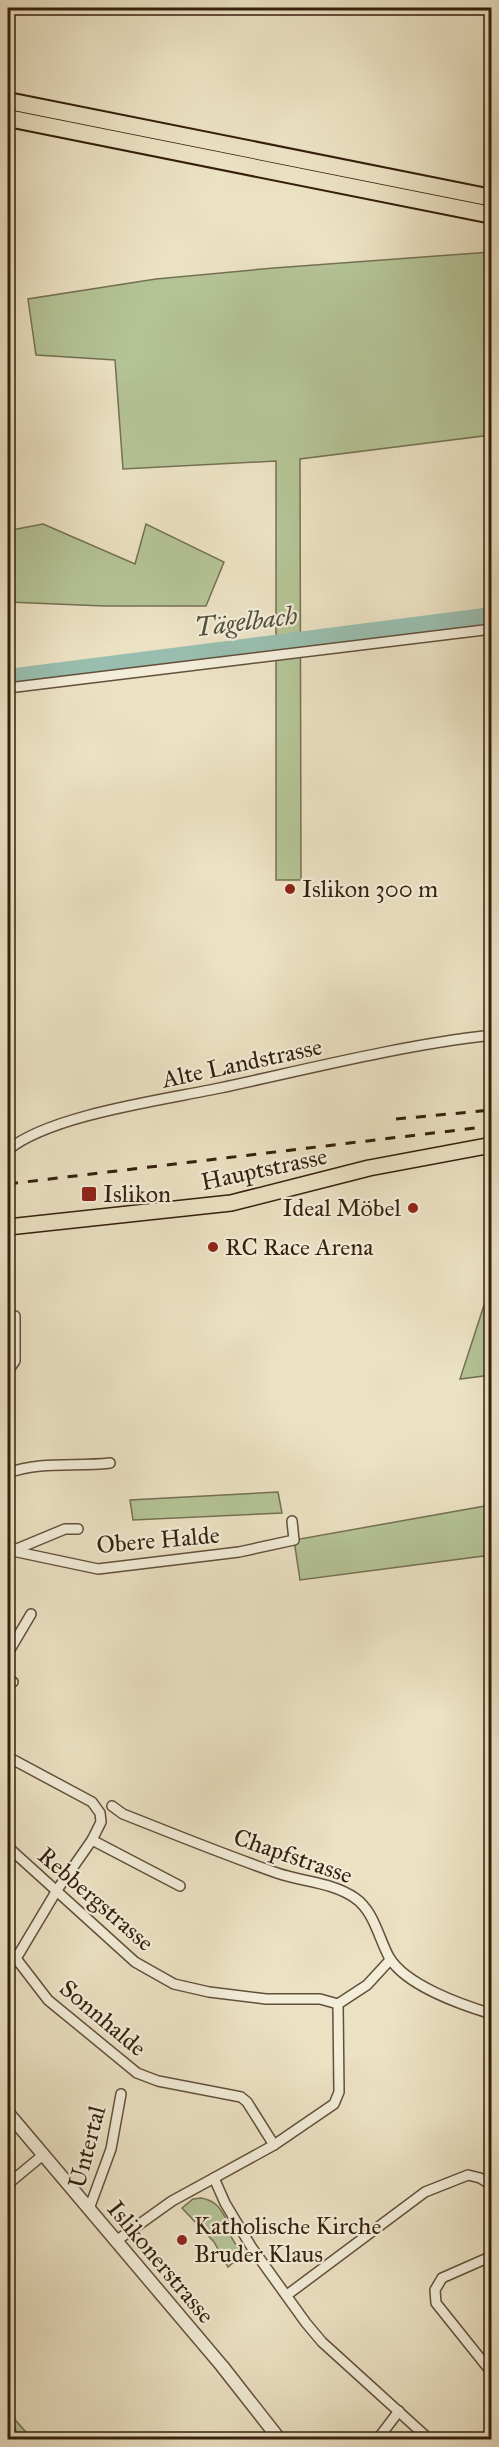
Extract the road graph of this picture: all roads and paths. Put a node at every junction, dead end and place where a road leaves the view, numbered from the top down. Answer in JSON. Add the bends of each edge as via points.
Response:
{"nodes":[{"id":1,"x":8,"y":101,"type":"edge"},
{"id":2,"x":8,"y":118,"type":"edge"},
{"id":3,"x":492,"y":198,"type":"edge"},
{"id":4,"x":492,"y":215,"type":"edge"},
{"id":5,"x":492,"y":629,"type":"edge"},
{"id":6,"x":8,"y":688,"type":"edge"},
{"id":7,"x":492,"y":1035,"type":"edge"},
{"id":8,"x":492,"y":1145,"type":"edge"},
{"id":9,"x":8,"y":1150,"type":"edge"},
{"id":10,"x":8,"y":1227,"type":"edge"},
{"id":11,"x":15,"y":1316,"type":"dead end"},
{"id":12,"x":8,"y":1371,"type":"edge"},
{"id":13,"x":110,"y":1463,"type":"dead end"},
{"id":14,"x":8,"y":1473,"type":"edge"},
{"id":15,"x":292,"y":1521,"type":"dead end"},
{"id":16,"x":78,"y":1528,"type":"dead end"},
{"id":17,"x":10,"y":1550,"type":"edge"},
{"id":18,"x":31,"y":1614,"type":"dead end"},
{"id":19,"x":8,"y":1653,"type":"edge"},
{"id":20,"x":8,"y":1757,"type":"edge"},
{"id":21,"x":112,"y":1806,"type":"dead end"},
{"id":22,"x":92,"y":1840,"type":"junction"},
{"id":23,"x":8,"y":1847,"type":"edge"},
{"id":24,"x":180,"y":1886,"type":"dead end"},
{"id":25,"x":57,"y":1890,"type":"junction"},
{"id":26,"x":8,"y":1948,"type":"edge"},
{"id":27,"x":16,"y":1957,"type":"junction"},
{"id":28,"x":390,"y":1960,"type":"junction"},
{"id":29,"x":338,"y":2004,"type":"junction"},
{"id":30,"x":492,"y":2014,"type":"edge"},
{"id":31,"x":121,"y":2094,"type":"dead end"},
{"id":32,"x":8,"y":2113,"type":"edge"},
{"id":33,"x":274,"y":2145,"type":"junction"},
{"id":34,"x":43,"y":2155,"type":"junction"},
{"id":35,"x":214,"y":2178,"type":"junction"},
{"id":36,"x":8,"y":2184,"type":"edge"},
{"id":37,"x":492,"y":2189,"type":"edge"},
{"id":38,"x":89,"y":2209,"type":"junction"},
{"id":39,"x":116,"y":2241,"type":"junction"},
{"id":40,"x":492,"y":2256,"type":"edge"},
{"id":41,"x":287,"y":2295,"type":"junction"},
{"id":42,"x":492,"y":2373,"type":"edge"},
{"id":43,"x":399,"y":2410,"type":"junction"},
{"id":44,"x":280,"y":2439,"type":"edge"},
{"id":45,"x":378,"y":2439,"type":"edge"},
{"id":46,"x":430,"y":2439,"type":"edge"}],
"edges":[{"from":1,"to":3,"type":"highway"},
{"from":2,"to":4,"type":"highway"},
{"from":5,"to":6,"type":"street"},
{"from":7,"to":9,"type":"street","name":"Alte Landstrasse","via":[[343,1061],[66,1122],[26,1137]]},
{"from":8,"to":10,"type":"main road","name":"Hauptstrasse","via":[[369,1168],[231,1203]]},
{"from":11,"to":12,"type":"street","via":[[15,1361]]},
{"from":13,"to":14,"type":"street","via":[[79,1467],[52,1464]]},
{"from":15,"to":17,"type":"street","name":"Obere Halde","via":[[294,1540],[238,1552],[98,1569]]},
{"from":16,"to":17,"type":"street","via":[[65,1529]]},
{"from":18,"to":19,"type":"street"},
{"from":20,"to":22,"type":"street","via":[[92,1802],[101,1821]]},
{"from":21,"to":28,"type":"street","name":"Chapfstrasse","via":[[123,1814],[269,1870],[332,1887],[357,1899],[369,1914]]},
{"from":22,"to":24,"type":"street"},
{"from":22,"to":25,"type":"street"},
{"from":23,"to":25,"type":"street","name":"Rebbergstrasse"},
{"from":25,"to":27,"type":"street"},
{"from":25,"to":29,"type":"street","name":"Rebbergstrasse","via":[[135,1962],[174,1984],[255,1998],[320,1999]]},
{"from":26,"to":27,"type":"street","name":"Sonnhalde"},
{"from":27,"to":33,"type":"street","name":"Sonnhalde","via":[[48,2000],[137,2073],[158,2081],[241,2097]]},
{"from":28,"to":29,"type":"street","via":[[367,1984]]},
{"from":28,"to":30,"type":"street","name":"Chapfstrasse","via":[[425,1988],[463,2006]]},
{"from":29,"to":33,"type":"street","via":[[339,2092],[334,2104]]},
{"from":31,"to":38,"type":"street","name":"Untertal","via":[[111,2149]]},
{"from":32,"to":34,"type":"street","name":"Islikonerstrasse"},
{"from":33,"to":35,"type":"street"},
{"from":34,"to":36,"type":"street"},
{"from":34,"to":38,"type":"street","name":"Islikonerstrasse"},
{"from":35,"to":39,"type":"street","via":[[172,2201]]},
{"from":35,"to":41,"type":"street","via":[[249,2242]]},
{"from":37,"to":41,"type":"street","via":[[480,2178],[468,2175],[425,2192]]},
{"from":38,"to":39,"type":"street","name":"Islikonerstrasse"},
{"from":39,"to":44,"type":"street","name":"Islikonerstrasse"},
{"from":40,"to":42,"type":"street","via":[[442,2278],[435,2290],[436,2303]]},
{"from":41,"to":43,"type":"street","via":[[322,2342]]},
{"from":43,"to":45,"type":"street"},
{"from":43,"to":46,"type":"street"}]}
